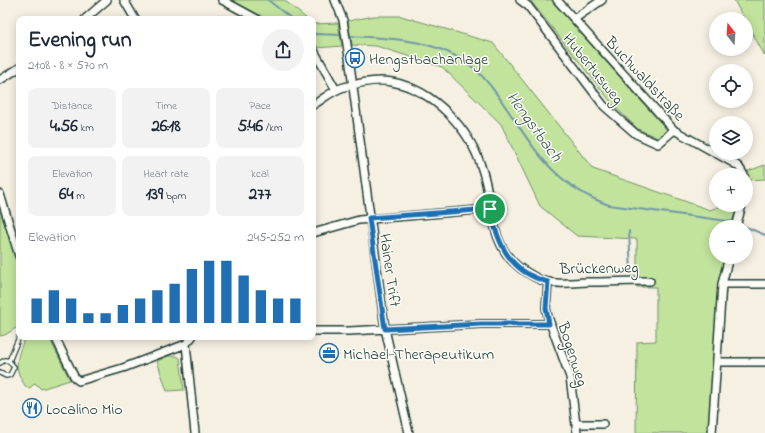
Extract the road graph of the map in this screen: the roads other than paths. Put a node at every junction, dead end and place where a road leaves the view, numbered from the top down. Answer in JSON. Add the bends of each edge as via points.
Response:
{"nodes":[{"id":1,"x":107,"y":0,"type":"edge"},
{"id":2,"x":124,"y":0,"type":"edge"},
{"id":3,"x":222,"y":0,"type":"edge"},
{"id":4,"x":335,"y":0,"type":"edge"},
{"id":5,"x":520,"y":0,"type":"edge"},
{"id":6,"x":557,"y":0,"type":"edge"},
{"id":7,"x":602,"y":0,"type":"edge"},
{"id":8,"x":88,"y":16,"type":"edge"},
{"id":9,"x":134,"y":16,"type":"edge"},
{"id":10,"x":251,"y":16,"type":"edge"},
{"id":11,"x":574,"y":19,"type":"junction"},
{"id":12,"x":316,"y":54,"type":"edge"},
{"id":13,"x":16,"y":70,"type":"edge"},
{"id":14,"x":0,"y":80,"type":"edge"},
{"id":15,"x":353,"y":85,"type":"junction"},
{"id":16,"x":336,"y":90,"type":"junction"},
{"id":17,"x":316,"y":104,"type":"edge"},
{"id":18,"x":674,"y":130,"type":"junction"},
{"id":19,"x":740,"y":168,"type":"edge"},
{"id":20,"x":0,"y":194,"type":"edge"},
{"id":21,"x":490,"y":209,"type":"junction"},
{"id":22,"x":369,"y":218,"type":"junction"},
{"id":23,"x":316,"y":232,"type":"edge"},
{"id":24,"x":16,"y":246,"type":"edge"},
{"id":25,"x":727,"y":264,"type":"edge"},
{"id":26,"x":650,"y":281,"type":"dead end"},
{"id":27,"x":548,"y":282,"type":"junction"},
{"id":28,"x":722,"y":284,"type":"junction"},
{"id":29,"x":765,"y":284,"type":"edge"},
{"id":30,"x":549,"y":324,"type":"junction"},
{"id":31,"x":385,"y":329,"type":"junction"},
{"id":32,"x":316,"y":331,"type":"edge"},
{"id":33,"x":18,"y":340,"type":"edge"},
{"id":34,"x":57,"y":340,"type":"edge"},
{"id":35,"x":189,"y":340,"type":"edge"},
{"id":36,"x":186,"y":344,"type":"junction"},
{"id":37,"x":9,"y":361,"type":"junction"},
{"id":38,"x":717,"y":362,"type":"junction"},
{"id":39,"x":765,"y":362,"type":"edge"},
{"id":40,"x":0,"y":363,"type":"edge"},
{"id":41,"x":0,"y":373,"type":"edge"},
{"id":42,"x":576,"y":424,"type":"junction"},
{"id":43,"x":603,"y":424,"type":"dead end"},
{"id":44,"x":194,"y":433,"type":"edge"},
{"id":45,"x":409,"y":433,"type":"edge"},
{"id":46,"x":577,"y":433,"type":"edge"},
{"id":47,"x":712,"y":433,"type":"edge"}],
"edges":[{"from":1,"to":8,"type":"street"},
{"from":2,"to":9,"type":"street"},
{"from":3,"to":10,"type":"street"},
{"from":4,"to":15,"type":"street","name":"Hainer Trift","via":[[345,30]]},
{"from":5,"to":18,"type":"street","name":"Hubertusweg","via":[[528,6],[604,106],[636,134],[658,144]]},
{"from":6,"to":11,"type":"street","name":"Buchwaldstraße"},
{"from":7,"to":11,"type":"street"},
{"from":11,"to":18,"type":"street","name":"Buchwaldstraße"},
{"from":12,"to":16,"type":"street"},
{"from":13,"to":14,"type":"street"},
{"from":15,"to":16,"type":"street"},
{"from":15,"to":21,"type":"street","via":[[386,81],[399,84],[424,96],[450,115],[470,141],[477,156],[485,177]]},
{"from":15,"to":22,"type":"street","name":"Hainer Trift"},
{"from":16,"to":17,"type":"street"},
{"from":18,"to":19,"type":"street","name":"Buchwaldstraße"},
{"from":20,"to":24,"type":"street"},
{"from":21,"to":22,"type":"street"},
{"from":21,"to":27,"type":"street","via":[[498,240],[505,254],[522,269]]},
{"from":22,"to":23,"type":"street"},
{"from":22,"to":31,"type":"street","name":"Hainer Trift"},
{"from":25,"to":28,"type":"street"},
{"from":26,"to":27,"type":"street","name":"Brückenweg"},
{"from":27,"to":30,"type":"street","name":"Bogenweg","via":[[546,308]]},
{"from":28,"to":29,"type":"street"},
{"from":28,"to":38,"type":"street"},
{"from":30,"to":31,"type":"street","via":[[473,324]]},
{"from":30,"to":42,"type":"street","name":"Bogenweg","via":[[570,377]]},
{"from":31,"to":32,"type":"street"},
{"from":31,"to":45,"type":"street","name":"Hainer Trift"},
{"from":33,"to":37,"type":"lane"},
{"from":34,"to":36,"type":"street","via":[[77,380],[123,368]]},
{"from":35,"to":36,"type":"street"},
{"from":36,"to":44,"type":"street"},
{"from":37,"to":40,"type":"lane"},
{"from":37,"to":41,"type":"lane","via":[[14,367],[13,372],[6,376]]},
{"from":38,"to":39,"type":"street"},
{"from":38,"to":47,"type":"street"},
{"from":42,"to":43,"type":"street"},
{"from":42,"to":46,"type":"street","name":"Bogenweg"}]}
